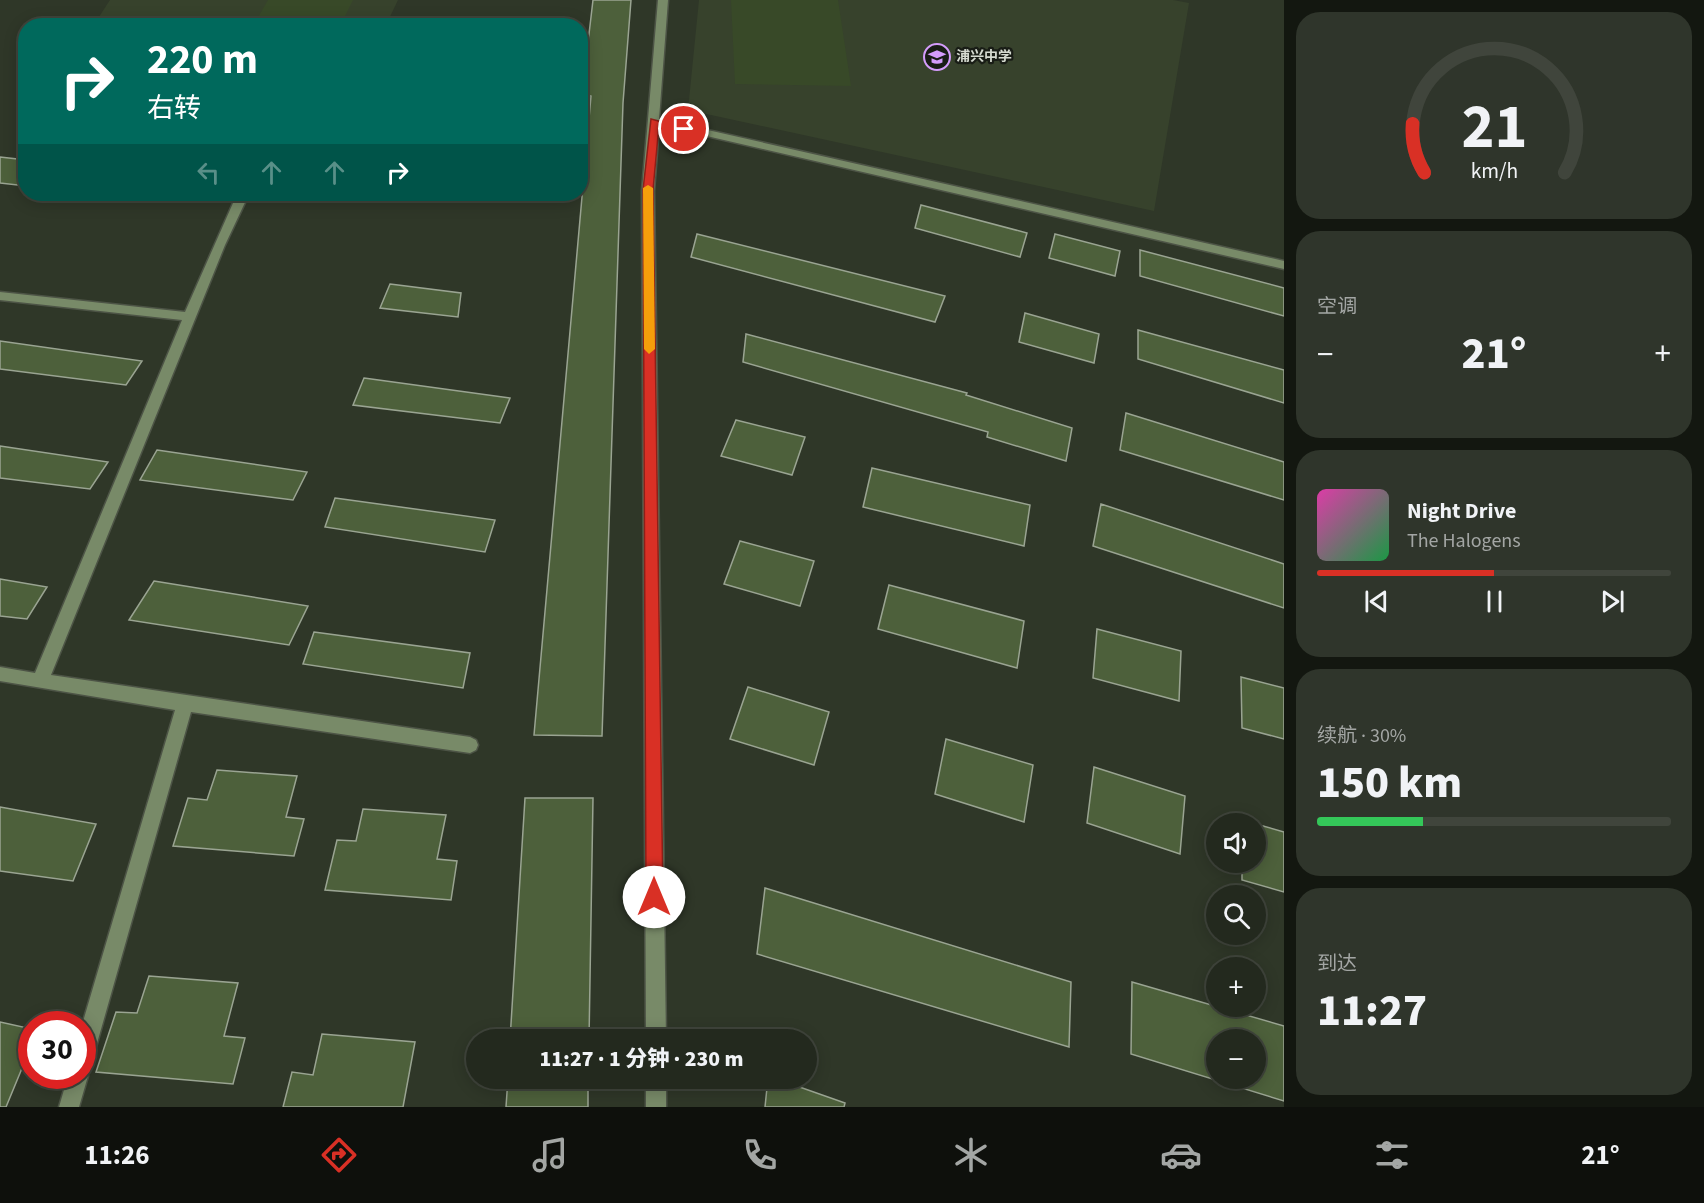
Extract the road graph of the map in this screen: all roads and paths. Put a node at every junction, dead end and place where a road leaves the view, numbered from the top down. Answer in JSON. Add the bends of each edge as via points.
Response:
{"nodes":[{"id":1,"x":663,"y":0,"type":"edge"},
{"id":2,"x":654,"y":121,"type":"junction"},
{"id":3,"x":240,"y":201,"type":"edge"},
{"id":4,"x":1284,"y":265,"type":"edge"},
{"id":5,"x":0,"y":296,"type":"edge"},
{"id":6,"x":190,"y":317,"type":"junction"},
{"id":7,"x":0,"y":674,"type":"edge"},
{"id":8,"x":40,"y":681,"type":"junction"},
{"id":9,"x":185,"y":704,"type":"junction"},
{"id":10,"x":470,"y":745,"type":"dead end"},
{"id":11,"x":96,"y":1013,"type":"edge"},
{"id":12,"x":656,"y":1029,"type":"edge"},
{"id":13,"x":74,"y":1089,"type":"edge"},
{"id":14,"x":656,"y":1089,"type":"edge"},
{"id":15,"x":69,"y":1107,"type":"edge"},
{"id":16,"x":656,"y":1107,"type":"edge"}],
"edges":[{"from":1,"to":2,"type":"street"},
{"from":2,"to":4,"type":"street"},
{"from":2,"to":12,"type":"street","via":[[648,190]]},
{"from":3,"to":6,"type":"street"},
{"from":5,"to":6,"type":"street"},
{"from":6,"to":8,"type":"street"},
{"from":7,"to":8,"type":"street"},
{"from":8,"to":9,"type":"street"},
{"from":9,"to":10,"type":"street"},
{"from":9,"to":11,"type":"street"},
{"from":13,"to":15,"type":"street"},
{"from":14,"to":16,"type":"street"}]}
